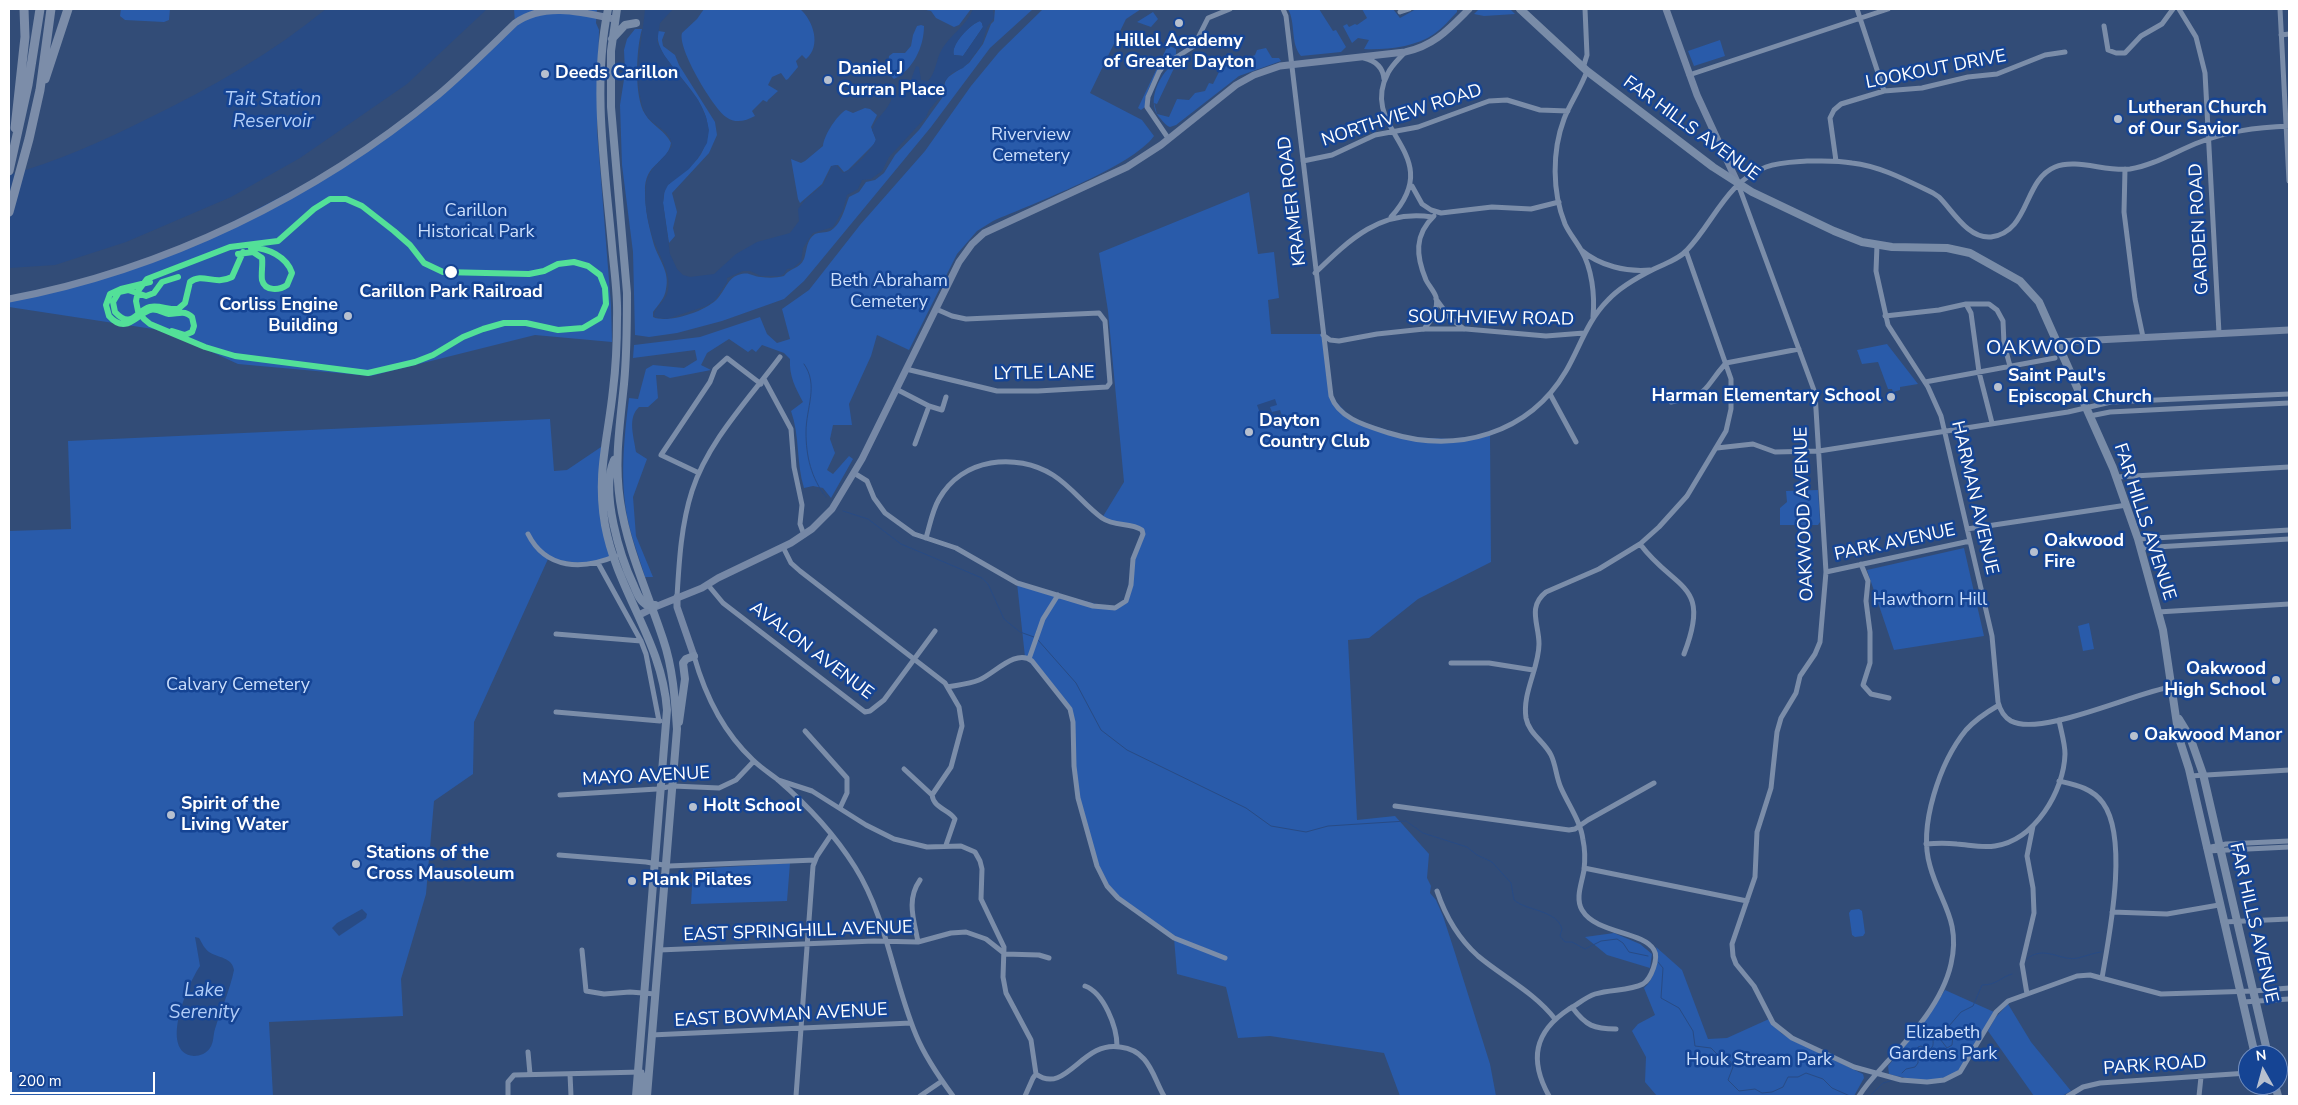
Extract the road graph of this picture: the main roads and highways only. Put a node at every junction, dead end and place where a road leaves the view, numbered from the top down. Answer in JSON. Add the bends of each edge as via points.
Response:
{"nodes":[{"id":1,"x":24,"y":9,"type":"edge"},
{"id":2,"x":40,"y":9,"type":"edge"},
{"id":3,"x":51,"y":9,"type":"edge"},
{"id":4,"x":68,"y":9,"type":"edge"},
{"id":5,"x":608,"y":9,"type":"edge"},
{"id":6,"x":616,"y":9,"type":"edge"},
{"id":7,"x":1469,"y":9,"type":"edge"},
{"id":8,"x":1520,"y":9,"type":"edge"},
{"id":9,"x":1666,"y":9,"type":"edge"},
{"id":10,"x":610,"y":19,"type":"junction"},
{"id":11,"x":636,"y":22,"type":"dead end"},
{"id":12,"x":612,"y":40,"type":"junction"},
{"id":13,"x":40,"y":90,"type":"junction"},
{"id":14,"x":18,"y":121,"type":"junction"},
{"id":15,"x":9,"y":172,"type":"edge"},
{"id":16,"x":1738,"y":184,"type":"junction"},
{"id":17,"x":9,"y":212,"type":"edge"},
{"id":18,"x":9,"y":299,"type":"edge"},
{"id":19,"x":2289,"y":330,"type":"edge"},
{"id":20,"x":2058,"y":342,"type":"junction"},
{"id":21,"x":616,"y":456,"type":"junction"},
{"id":22,"x":617,"y":556,"type":"junction"},
{"id":23,"x":678,"y":598,"type":"junction"},
{"id":24,"x":653,"y":606,"type":"junction"},
{"id":25,"x":639,"y":615,"type":"junction"},
{"id":26,"x":694,"y":656,"type":"joint"},
{"id":27,"x":2177,"y":715,"type":"junction"},
{"id":28,"x":677,"y":729,"type":"junction"},
{"id":29,"x":651,"y":1032,"type":"junction"},
{"id":30,"x":2253,"y":1045,"type":"edge"},
{"id":31,"x":2266,"y":1045,"type":"edge"},
{"id":32,"x":640,"y":1072,"type":"junction"},
{"id":33,"x":636,"y":1096,"type":"edge"},
{"id":34,"x":643,"y":1096,"type":"edge"},
{"id":35,"x":647,"y":1096,"type":"edge"}],
"edges":[{"from":1,"to":14,"type":"highway"},
{"from":2,"to":14,"type":"highway","via":[[28,86]]},
{"from":3,"to":13,"type":"highway"},
{"from":4,"to":13,"type":"highway"},
{"from":5,"to":10,"type":"main road"},
{"from":6,"to":10,"type":"main road"},
{"from":7,"to":23,"type":"main road","via":[[1437,40],[1421,48],[1291,64],[1245,79],[1120,171],[984,233],[965,252],[854,472],[832,509],[804,535]]},
{"from":8,"to":16,"type":"main road","name":"FAR HILLS AVENUE","via":[[1585,69]]},
{"from":9,"to":16,"type":"main road","name":"OAKWOOD AVENUE","via":[[1689,74]]},
{"from":10,"to":12,"type":"main road"},
{"from":10,"to":18,"type":"main road","via":[[552,10],[529,14],[515,23],[439,94],[396,127],[273,204],[211,235],[141,264],[74,285]]},
{"from":10,"to":22,"type":"main road","via":[[601,99],[618,317],[615,375],[601,475],[603,512]]},
{"from":11,"to":12,"type":"main road","via":[[625,25]]},
{"from":12,"to":21,"type":"main road","via":[[611,107],[627,292],[625,369]]},
{"from":13,"to":17,"type":"highway"},
{"from":14,"to":15,"type":"highway"},
{"from":16,"to":20,"type":"main road","name":"FAR HILLS AVENUE","via":[[1834,231],[1877,245],[1947,248],[1979,257],[2027,287],[2039,302]]},
{"from":19,"to":20,"type":"main road"},
{"from":20,"to":27,"type":"main road","name":"FAR HILLS AVENUE","via":[[2117,477],[2138,539],[2158,612]]},
{"from":21,"to":22,"type":"main road","via":[[611,466],[611,500]]},
{"from":21,"to":28,"type":"main road","via":[[626,530],[665,644],[674,689]]},
{"from":22,"to":24,"type":"main road","via":[[641,601]]},
{"from":22,"to":25,"type":"main road"},
{"from":23,"to":24,"type":"main road"},
{"from":23,"to":26,"type":"main road","via":[[678,609]]},
{"from":24,"to":25,"type":"main road"},
{"from":25,"to":32,"type":"main road","via":[[664,683],[662,721],[665,735]]},
{"from":26,"to":28,"type":"main road","via":[[686,659],[684,664],[684,695]]},
{"from":27,"to":30,"type":"main road","name":"FAR HILLS AVENUE","via":[[2179,738]]},
{"from":27,"to":31,"type":"main road","name":"FAR HILLS AVENUE","via":[[2190,737],[2204,774]]},
{"from":28,"to":29,"type":"main road"},
{"from":29,"to":32,"type":"main road","via":[[645,1044]]},
{"from":29,"to":35,"type":"main road"},
{"from":32,"to":33,"type":"main road"},
{"from":32,"to":34,"type":"main road"}]}
